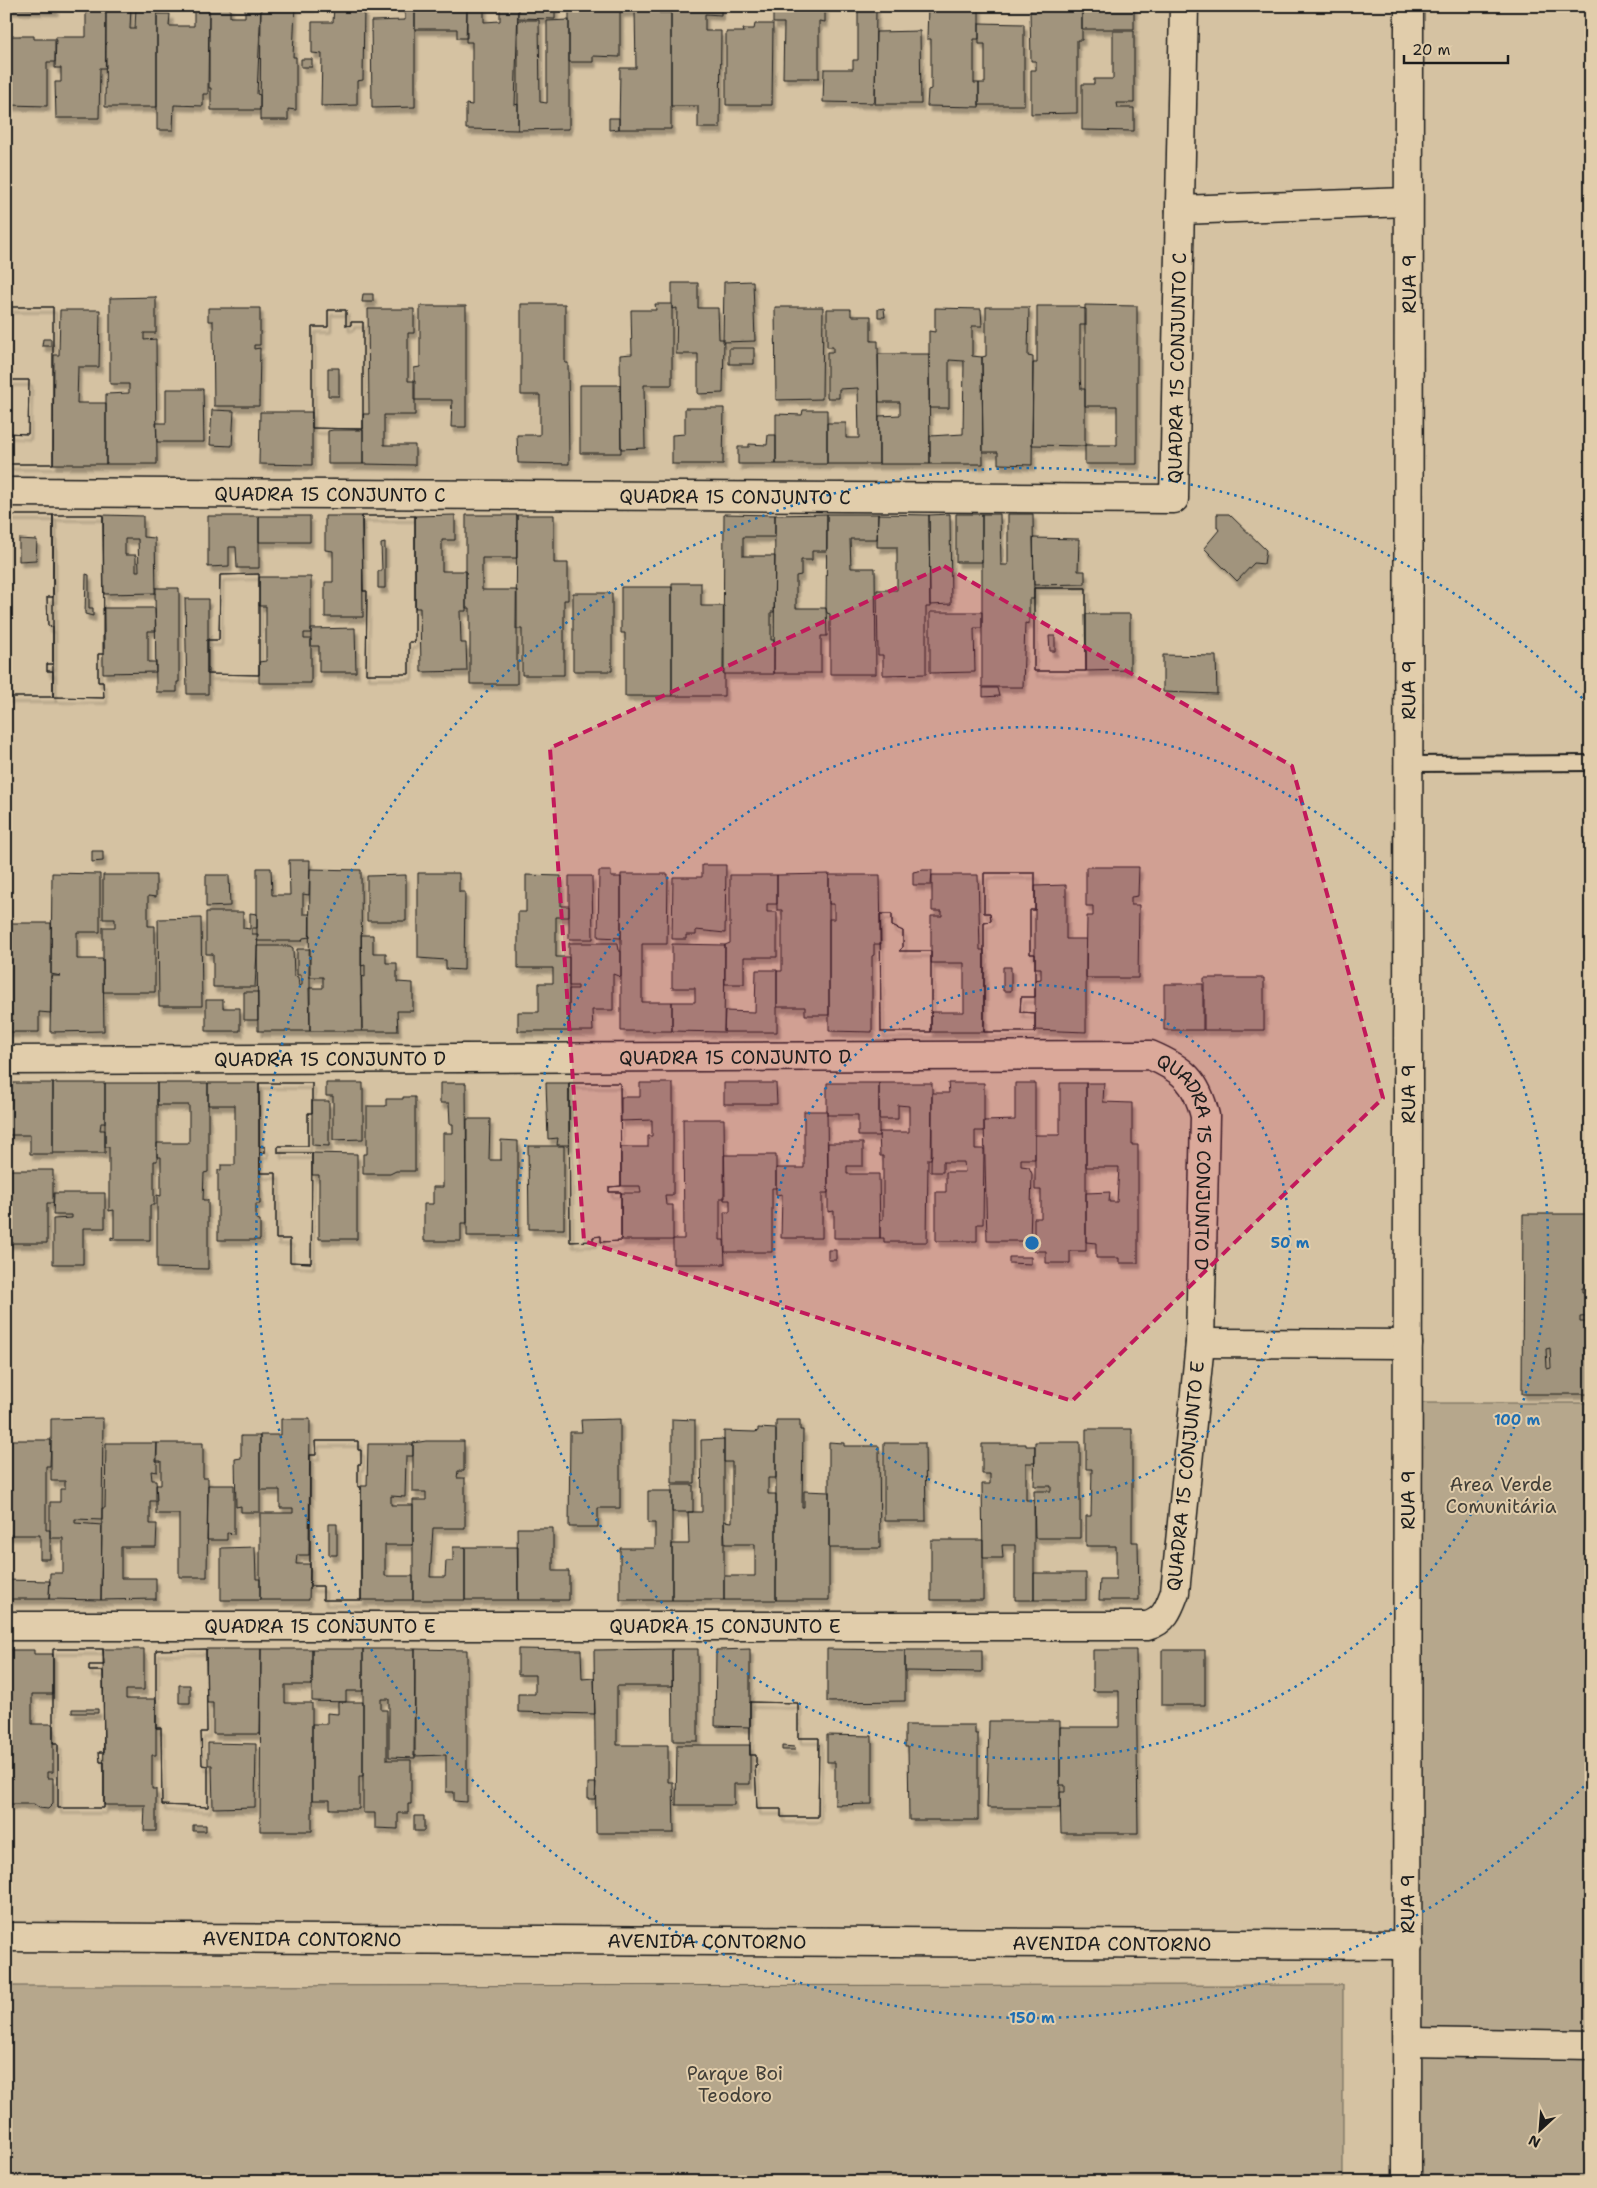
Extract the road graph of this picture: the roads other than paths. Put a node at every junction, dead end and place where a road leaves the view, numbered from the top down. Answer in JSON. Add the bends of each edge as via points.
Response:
{"nodes":[{"id":1,"x":1184,"y":6,"type":"edge"},
{"id":2,"x":1408,"y":6,"type":"edge"},
{"id":3,"x":1408,"y":202,"type":"junction"},
{"id":4,"x":1180,"y":210,"type":"junction"},
{"id":5,"x":6,"y":492,"type":"edge"},
{"id":6,"x":1591,"y":763,"type":"edge"},
{"id":7,"x":1408,"y":764,"type":"junction"},
{"id":8,"x":6,"y":1060,"type":"edge"},
{"id":9,"x":1200,"y":1343,"type":"junction"},
{"id":10,"x":1408,"y":1344,"type":"junction"},
{"id":11,"x":6,"y":1626,"type":"edge"},
{"id":12,"x":6,"y":1937,"type":"edge"},
{"id":13,"x":1408,"y":1945,"type":"junction"},
{"id":14,"x":1408,"y":2042,"type":"junction"},
{"id":15,"x":1591,"y":2045,"type":"edge"},
{"id":16,"x":1407,"y":2182,"type":"edge"}],
"edges":[{"from":1,"to":4,"type":"street"},
{"from":2,"to":3,"type":"street","name":"RUA 9"},
{"from":3,"to":4,"type":"street"},
{"from":3,"to":7,"type":"street","name":"RUA 9"},
{"from":4,"to":5,"type":"street","name":"QUADRA 15 CONJUNTO C","via":[[1174,499]]},
{"from":6,"to":7,"type":"lane"},
{"from":7,"to":10,"type":"street","name":"RUA 9"},
{"from":8,"to":9,"type":"street","name":"QUADRA 15 CONJUNTO D","via":[[1150,1055],[1171,1064],[1187,1077],[1201,1096],[1205,1116]]},
{"from":9,"to":10,"type":"street"},
{"from":9,"to":11,"type":"street","name":"QUADRA 15 CONJUNTO E","via":[[1175,1592],[1168,1610],[1158,1623],[1147,1626]]},
{"from":10,"to":13,"type":"street","name":"RUA 9"},
{"from":12,"to":13,"type":"street","name":"AVENIDA CONTORNO"},
{"from":13,"to":14,"type":"street","name":"RUA 9"},
{"from":14,"to":15,"type":"street"},
{"from":14,"to":16,"type":"street","name":"RUA 9"}]}
